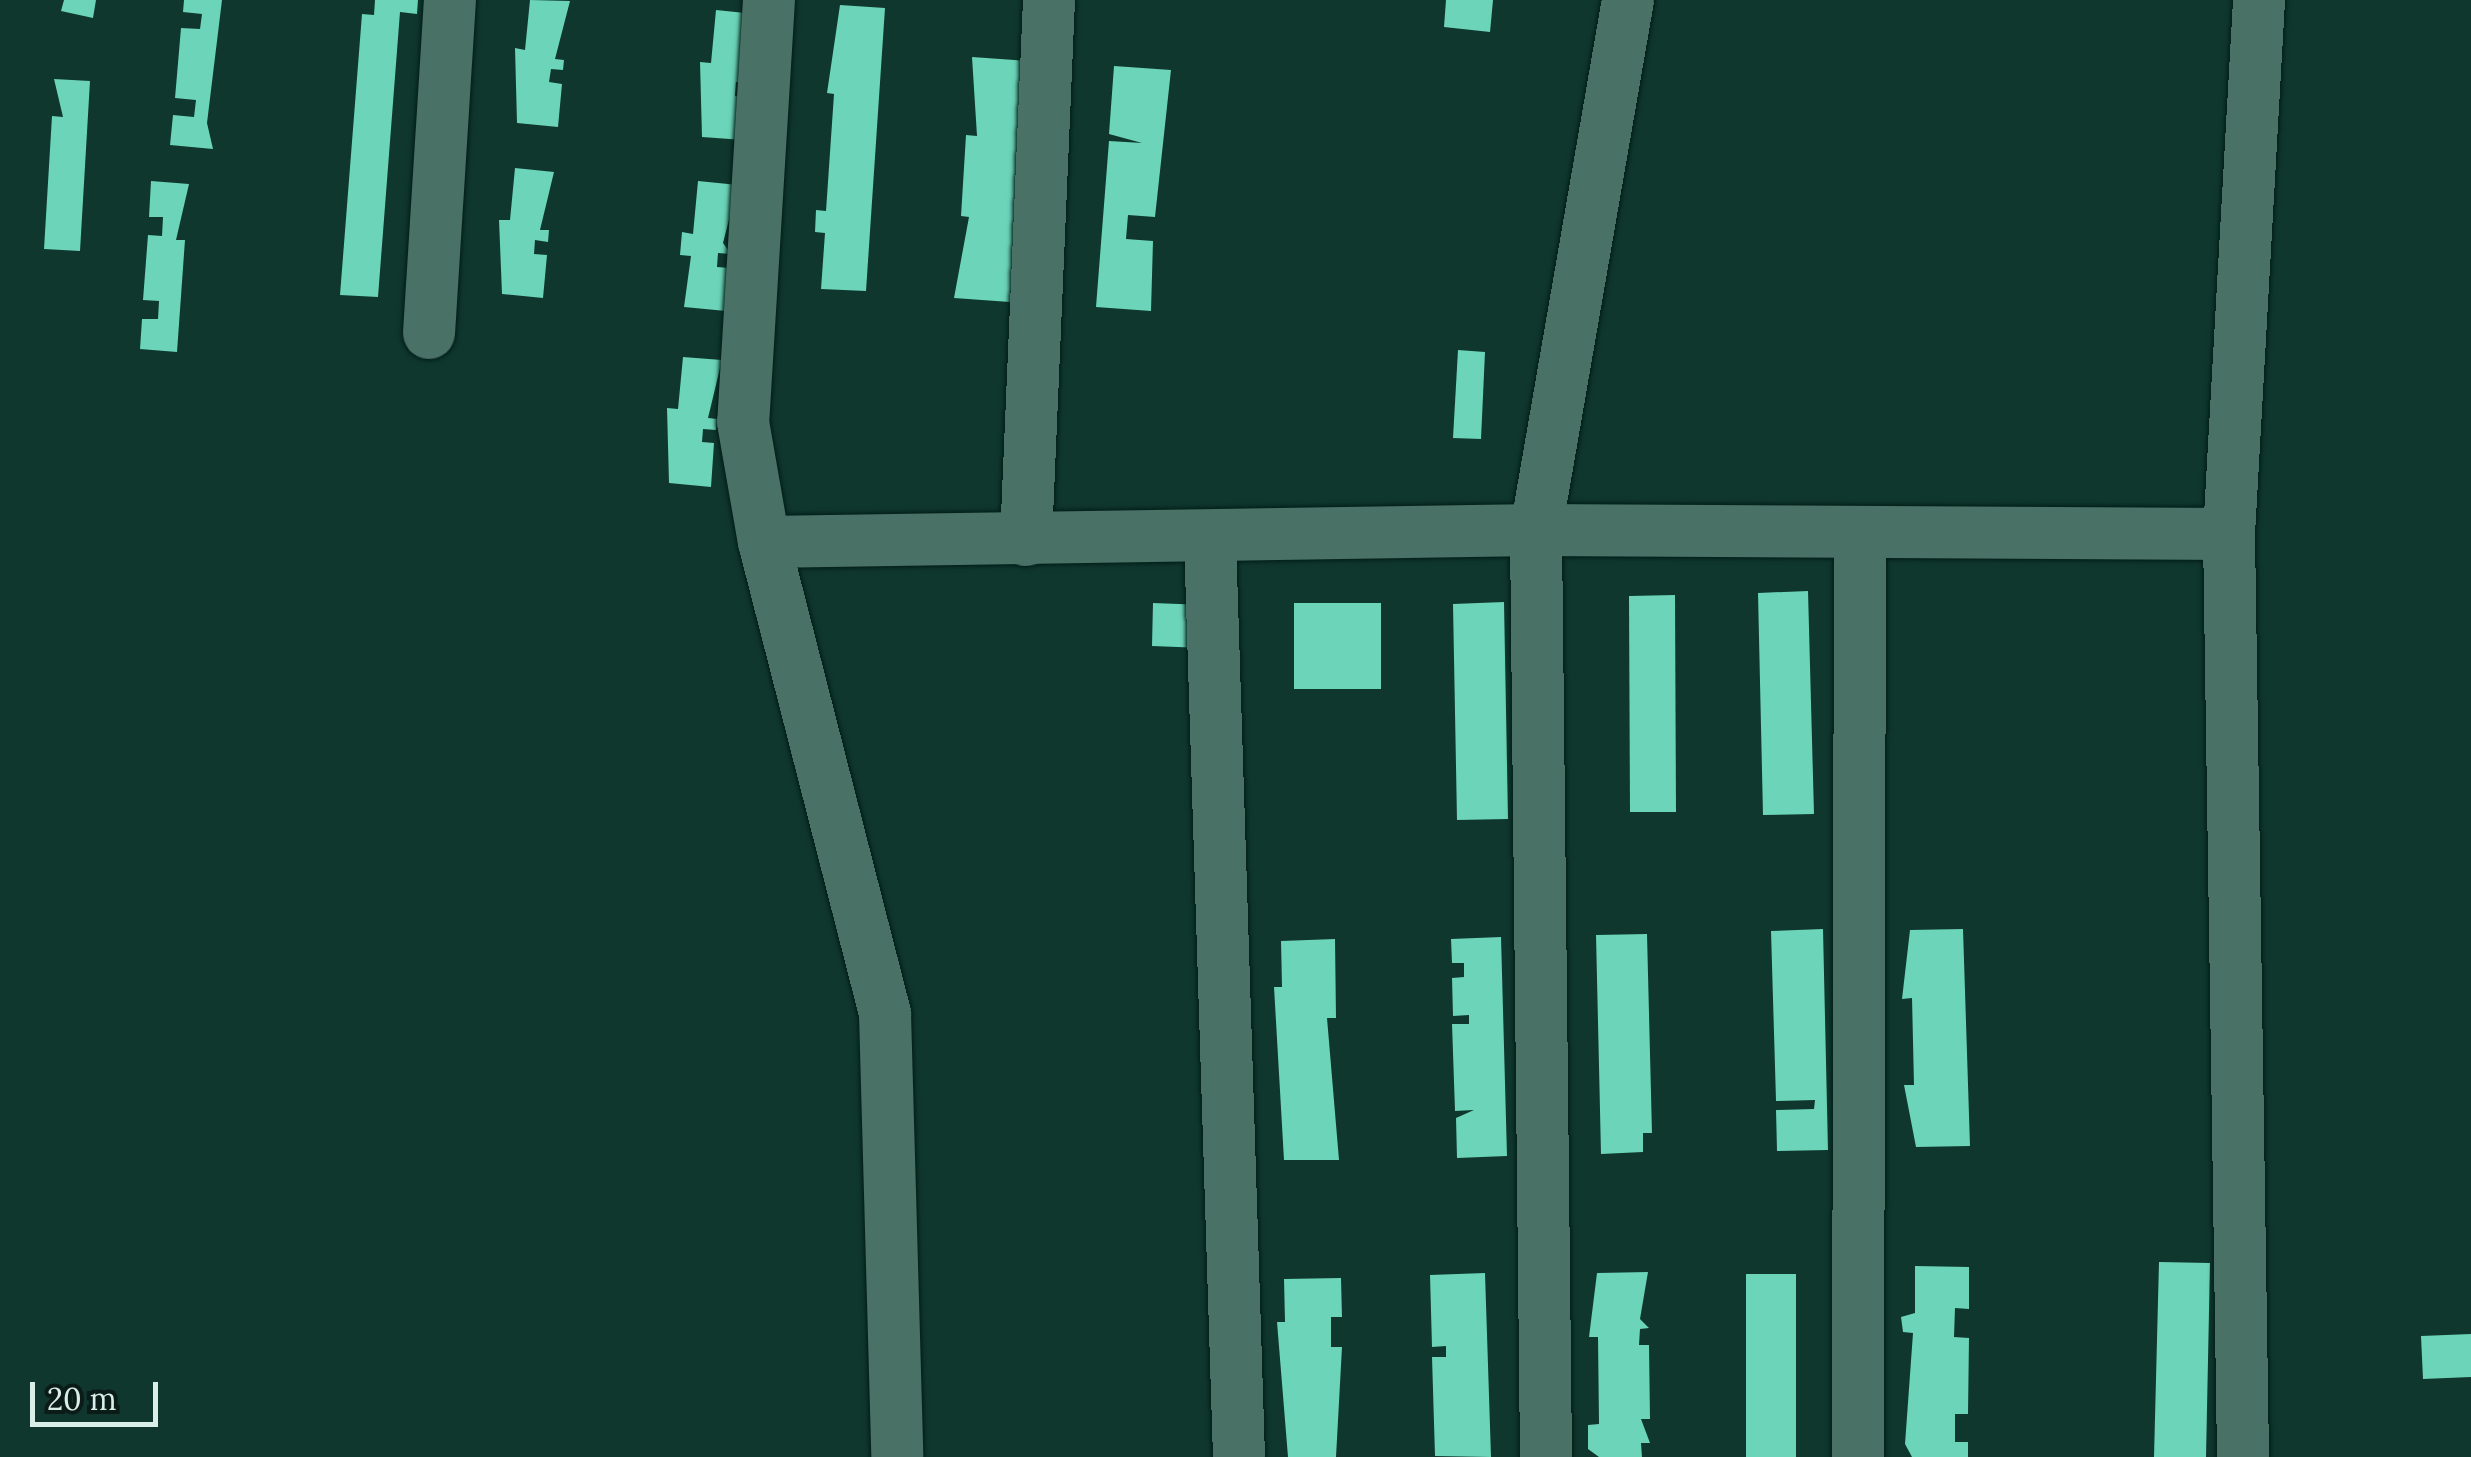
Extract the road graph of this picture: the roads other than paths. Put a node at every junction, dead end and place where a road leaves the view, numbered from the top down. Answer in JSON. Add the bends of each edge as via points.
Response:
{"nodes":[{"id":1,"x":450,"y":0,"type":"edge"},
{"id":2,"x":769,"y":0,"type":"edge"},
{"id":3,"x":1048,"y":0,"type":"edge"},
{"id":4,"x":1628,"y":0,"type":"edge"},
{"id":5,"x":2260,"y":0,"type":"edge"},
{"id":6,"x":429,"y":333,"type":"dead end"},
{"id":7,"x":1536,"y":530,"type":"junction"},
{"id":8,"x":1860,"y":534,"type":"junction"},
{"id":9,"x":2229,"y":534,"type":"junction"},
{"id":10,"x":1210,"y":539,"type":"junction"},
{"id":11,"x":1026,"y":540,"type":"junction"},
{"id":12,"x":764,"y":542,"type":"junction"},
{"id":13,"x":898,"y":1457,"type":"edge"},
{"id":14,"x":1239,"y":1457,"type":"edge"},
{"id":15,"x":1546,"y":1457,"type":"edge"},
{"id":16,"x":1858,"y":1457,"type":"edge"},
{"id":17,"x":2244,"y":1457,"type":"edge"}],
"edges":[{"from":1,"to":6,"type":"street"},
{"from":2,"to":12,"type":"street","via":[[742,422]]},
{"from":3,"to":11,"type":"street"},
{"from":4,"to":7,"type":"street"},
{"from":5,"to":9,"type":"street"},
{"from":7,"to":8,"type":"street"},
{"from":7,"to":10,"type":"street"},
{"from":7,"to":15,"type":"street"},
{"from":8,"to":9,"type":"street"},
{"from":8,"to":16,"type":"street"},
{"from":9,"to":17,"type":"street"},
{"from":10,"to":11,"type":"street"},
{"from":10,"to":14,"type":"street"},
{"from":11,"to":12,"type":"street"},
{"from":12,"to":13,"type":"street","via":[[885,1014]]}]}
